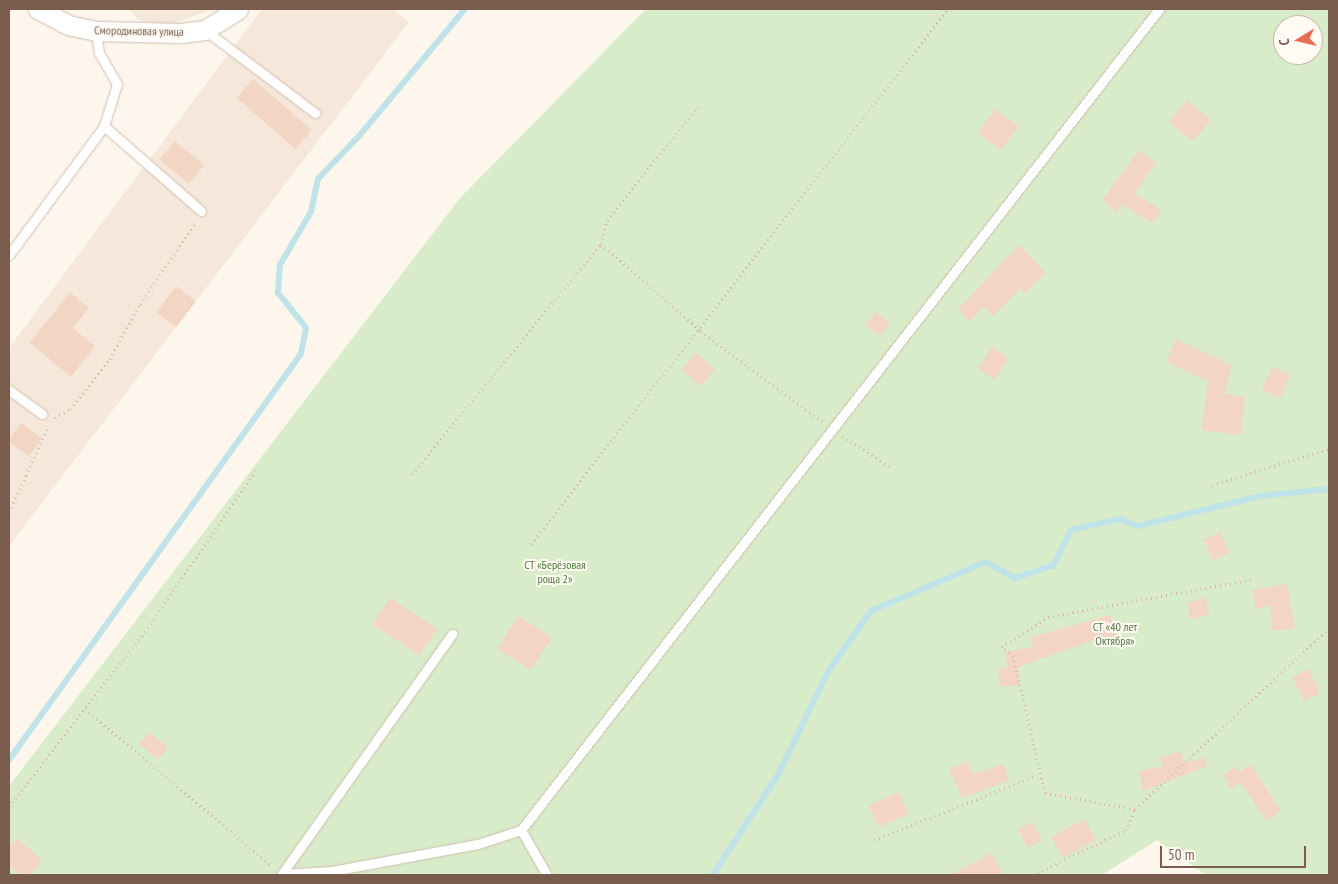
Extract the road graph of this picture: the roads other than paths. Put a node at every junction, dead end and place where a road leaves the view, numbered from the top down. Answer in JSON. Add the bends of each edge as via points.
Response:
{"nodes":[{"id":1,"x":38,"y":9,"type":"edge"},
{"id":2,"x":238,"y":9,"type":"edge"},
{"id":3,"x":1158,"y":9,"type":"edge"},
{"id":4,"x":205,"y":30,"type":"junction"},
{"id":5,"x":96,"y":32,"type":"junction"},
{"id":6,"x":315,"y":113,"type":"dead end"},
{"id":7,"x":104,"y":126,"type":"junction"},
{"id":8,"x":201,"y":211,"type":"road end"},
{"id":9,"x":9,"y":255,"type":"edge"},
{"id":10,"x":9,"y":390,"type":"edge"},
{"id":11,"x":42,"y":414,"type":"dead end"},
{"id":12,"x":452,"y":634,"type":"dead end"},
{"id":13,"x":521,"y":830,"type":"junction"},
{"id":14,"x":282,"y":875,"type":"edge"},
{"id":15,"x":547,"y":875,"type":"edge"}],
"edges":[{"from":1,"to":5,"type":"street","name":"Смородиновая улица","via":[[68,25]]},
{"from":2,"to":4,"type":"street"},
{"from":3,"to":13,"type":"lane","via":[[835,431]]},
{"from":4,"to":5,"type":"street","name":"Смородиновая улица"},
{"from":4,"to":6,"type":"lane"},
{"from":5,"to":7,"type":"lane","via":[[99,53],[116,84]]},
{"from":7,"to":8,"type":"lane"},
{"from":7,"to":9,"type":"lane"},
{"from":10,"to":11,"type":"lane"},
{"from":12,"to":14,"type":"lane"},
{"from":13,"to":14,"type":"lane","via":[[449,850],[332,872]]},
{"from":13,"to":15,"type":"lane"}]}
